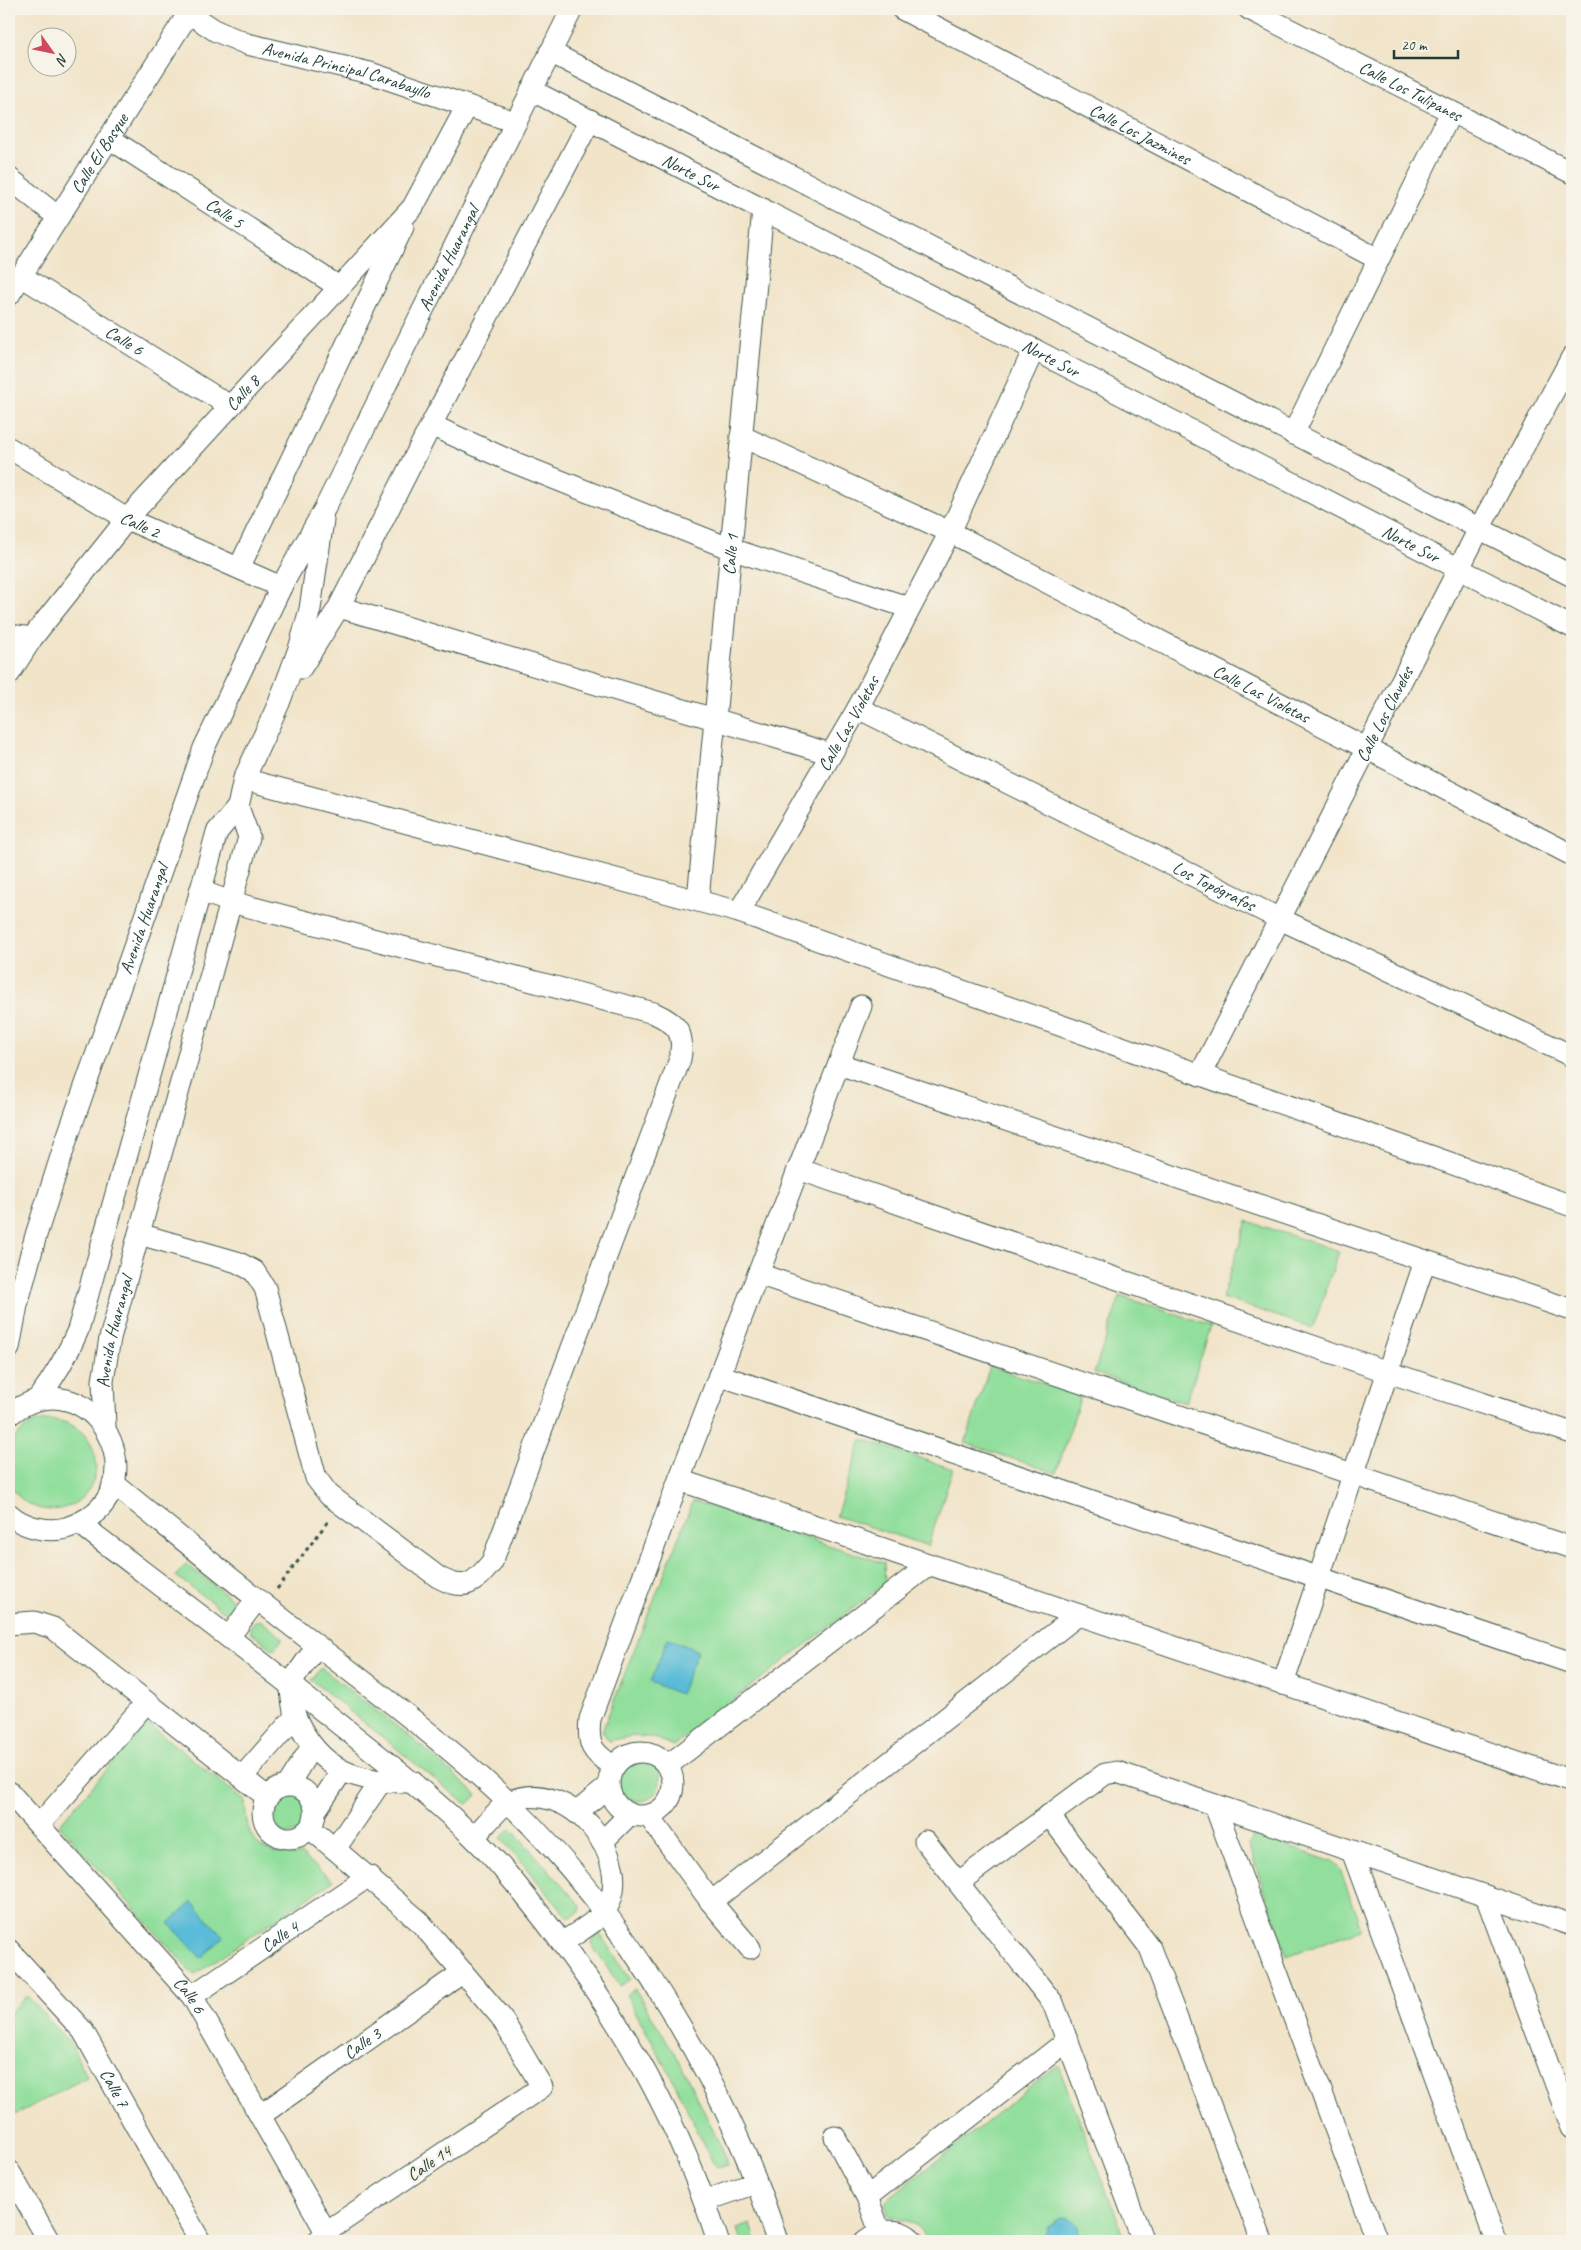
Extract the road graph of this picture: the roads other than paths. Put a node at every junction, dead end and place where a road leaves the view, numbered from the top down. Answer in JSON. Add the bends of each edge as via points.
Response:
{"nodes":[{"id":1,"x":572,"y":9,"type":"edge"},
{"id":2,"x":902,"y":9,"type":"edge"},
{"id":3,"x":1248,"y":9,"type":"edge"},
{"id":4,"x":186,"y":11,"type":"edge"},
{"id":5,"x":550,"y":52,"type":"junction"},
{"id":6,"x":531,"y":90,"type":"junction"},
{"id":7,"x":467,"y":106,"type":"junction"},
{"id":8,"x":1451,"y":112,"type":"junction"},
{"id":9,"x":590,"y":120,"type":"junction"},
{"id":10,"x":515,"y":122,"type":"junction"},
{"id":11,"x":108,"y":138,"type":"junction"},
{"id":12,"x":1572,"y":172,"type":"edge"},
{"id":13,"x":9,"y":178,"type":"edge"},
{"id":14,"x":413,"y":206,"type":"junction"},
{"id":15,"x":763,"y":209,"type":"junction"},
{"id":16,"x":58,"y":217,"type":"junction"},
{"id":17,"x":1378,"y":260,"type":"junction"},
{"id":18,"x":21,"y":276,"type":"junction"},
{"id":19,"x":339,"y":287,"type":"junction"},
{"id":20,"x":9,"y":295,"type":"edge"},
{"id":21,"x":1034,"y":349,"type":"junction"},
{"id":22,"x":1572,"y":357,"type":"edge"},
{"id":23,"x":230,"y":406,"type":"junction"},
{"id":24,"x":431,"y":425,"type":"junction"},
{"id":25,"x":1293,"y":434,"type":"junction"},
{"id":26,"x":741,"y":436,"type":"junction"},
{"id":27,"x":9,"y":448,"type":"edge"},
{"id":28,"x":325,"y":508,"type":"junction"},
{"id":29,"x":127,"y":518,"type":"junction"},
{"id":30,"x":1478,"y":530,"type":"junction"},
{"id":31,"x":950,"y":532,"type":"junction"},
{"id":32,"x":731,"y":549,"type":"junction"},
{"id":33,"x":239,"y":568,"type":"junction"},
{"id":34,"x":1458,"y":569,"type":"junction"},
{"id":35,"x":1572,"y":576,"type":"edge"},
{"id":36,"x":281,"y":587,"type":"junction"},
{"id":37,"x":339,"y":607,"type":"junction"},
{"id":38,"x":910,"y":608,"type":"junction"},
{"id":39,"x":1572,"y":627,"type":"edge"},
{"id":40,"x":9,"y":635,"type":"edge"},
{"id":41,"x":32,"y":638,"type":"junction"},
{"id":42,"x":9,"y":674,"type":"edge"},
{"id":43,"x":279,"y":703,"type":"junction"},
{"id":44,"x":858,"y":708,"type":"junction"},
{"id":45,"x":714,"y":721,"type":"junction"},
{"id":46,"x":1367,"y":748,"type":"junction"},
{"id":47,"x":831,"y":754,"type":"junction"},
{"id":48,"x":244,"y":778,"type":"junction"},
{"id":49,"x":238,"y":807,"type":"junction"},
{"id":50,"x":1572,"y":855,"type":"edge"},
{"id":51,"x":200,"y":891,"type":"junction"},
{"id":52,"x":698,"y":899,"type":"junction"},
{"id":53,"x":231,"y":902,"type":"junction"},
{"id":54,"x":739,"y":912,"type":"junction"},
{"id":55,"x":1280,"y":919,"type":"junction"},
{"id":56,"x":862,"y":1006,"type":"dead end"},
{"id":57,"x":1572,"y":1056,"type":"edge"},
{"id":58,"x":839,"y":1064,"type":"junction"},
{"id":59,"x":1200,"y":1075,"type":"junction"},
{"id":60,"x":798,"y":1169,"type":"junction"},
{"id":61,"x":1572,"y":1206,"type":"edge"},
{"id":62,"x":139,"y":1234,"type":"junction"},
{"id":63,"x":1425,"y":1261,"type":"junction"},
{"id":64,"x":758,"y":1274,"type":"junction"},
{"id":65,"x":1572,"y":1310,"type":"edge"},
{"id":66,"x":9,"y":1348,"type":"edge"},
{"id":67,"x":1388,"y":1372,"type":"junction"},
{"id":68,"x":719,"y":1375,"type":"junction"},
{"id":69,"x":37,"y":1400,"type":"junction"},
{"id":70,"x":9,"y":1415,"type":"edge"},
{"id":71,"x":104,"y":1426,"type":"junction"},
{"id":72,"x":1572,"y":1433,"type":"edge"},
{"id":73,"x":1353,"y":1475,"type":"junction"},
{"id":74,"x":678,"y":1480,"type":"junction"},
{"id":75,"x":114,"y":1483,"type":"junction"},
{"id":76,"x":9,"y":1514,"type":"edge"},
{"id":77,"x":79,"y":1523,"type":"junction"},
{"id":78,"x":1572,"y":1548,"type":"edge"},
{"id":79,"x":929,"y":1565,"type":"junction"},
{"id":80,"x":1319,"y":1576,"type":"junction"},
{"id":81,"x":261,"y":1602,"type":"junction"},
{"id":82,"x":1078,"y":1615,"type":"junction"},
{"id":83,"x":9,"y":1624,"type":"edge"},
{"id":84,"x":229,"y":1637,"type":"junction"},
{"id":85,"x":317,"y":1646,"type":"junction"},
{"id":86,"x":1572,"y":1663,"type":"edge"},
{"id":87,"x":290,"y":1684,"type":"junction"},
{"id":88,"x":1283,"y":1684,"type":"junction"},
{"id":89,"x":146,"y":1703,"type":"junction"},
{"id":90,"x":296,"y":1717,"type":"junction"},
{"id":91,"x":312,"y":1746,"type":"junction"},
{"id":92,"x":667,"y":1766,"type":"junction"},
{"id":93,"x":342,"y":1771,"type":"junction"},
{"id":94,"x":611,"y":1776,"type":"junction"},
{"id":95,"x":242,"y":1777,"type":"junction"},
{"id":96,"x":1572,"y":1781,"type":"edge"},
{"id":97,"x":413,"y":1782,"type":"junction"},
{"id":98,"x":380,"y":1783,"type":"junction"},
{"id":99,"x":288,"y":1785,"type":"junction"},
{"id":100,"x":9,"y":1792,"type":"edge"},
{"id":101,"x":267,"y":1797,"type":"junction"},
{"id":102,"x":508,"y":1803,"type":"junction"},
{"id":103,"x":1215,"y":1806,"type":"junction"},
{"id":104,"x":577,"y":1812,"type":"junction"},
{"id":105,"x":639,"y":1815,"type":"junction"},
{"id":106,"x":1049,"y":1816,"type":"junction"},
{"id":107,"x":313,"y":1819,"type":"junction"},
{"id":108,"x":39,"y":1825,"type":"junction"},
{"id":109,"x":474,"y":1837,"type":"junction"},
{"id":110,"x":925,"y":1841,"type":"dead end"},
{"id":111,"x":602,"y":1842,"type":"junction"},
{"id":112,"x":335,"y":1849,"type":"junction"},
{"id":113,"x":1352,"y":1851,"type":"junction"},
{"id":114,"x":369,"y":1876,"type":"junction"},
{"id":115,"x":959,"y":1882,"type":"junction"},
{"id":116,"x":1486,"y":1896,"type":"junction"},
{"id":117,"x":712,"y":1902,"type":"junction"},
{"id":118,"x":604,"y":1912,"type":"junction"},
{"id":119,"x":1572,"y":1925,"type":"edge"},
{"id":120,"x":562,"y":1943,"type":"junction"},
{"id":121,"x":750,"y":1948,"type":"dead end"},
{"id":122,"x":9,"y":1950,"type":"edge"},
{"id":123,"x":463,"y":1972,"type":"junction"},
{"id":124,"x":192,"y":1996,"type":"junction"},
{"id":125,"x":1068,"y":2040,"type":"junction"},
{"id":126,"x":261,"y":2115,"type":"junction"},
{"id":127,"x":1572,"y":2128,"type":"edge"},
{"id":128,"x":835,"y":2137,"type":"dead end"},
{"id":129,"x":9,"y":2171,"type":"edge"},
{"id":130,"x":755,"y":2183,"type":"junction"},
{"id":131,"x":867,"y":2197,"type":"junction"},
{"id":132,"x":705,"y":2201,"type":"junction"},
{"id":133,"x":322,"y":2237,"type":"edge"},
{"id":134,"x":873,"y":2237,"type":"edge"},
{"id":135,"x":778,"y":2240,"type":"edge"},
{"id":136,"x":49,"y":2241,"type":"edge"},
{"id":137,"x":200,"y":2241,"type":"edge"},
{"id":138,"x":718,"y":2241,"type":"edge"},
{"id":139,"x":913,"y":2241,"type":"edge"},
{"id":140,"x":1143,"y":2241,"type":"edge"},
{"id":141,"x":1262,"y":2241,"type":"edge"},
{"id":142,"x":1377,"y":2241,"type":"edge"},
{"id":143,"x":1496,"y":2241,"type":"edge"}],
"edges":[{"from":1,"to":5,"type":"street","name":"Avenida Huarangal"},
{"from":2,"to":17,"type":"street","name":"Calle Los Jazmines"},
{"from":3,"to":8,"type":"street","name":"Calle Los Tulipanes"},
{"from":4,"to":7,"type":"street","name":"Avenida Principal Carabayllo","via":[[216,31],[247,44],[370,73]]},
{"from":4,"to":11,"type":"street","name":"Calle El Bosque"},
{"from":5,"to":6,"type":"street","name":"Avenida Huarangal"},
{"from":5,"to":25,"type":"street"},
{"from":6,"to":9,"type":"street","name":"Norte Sur"},
{"from":6,"to":10,"type":"street","name":"Avenida Huarangal"},
{"from":7,"to":10,"type":"street","name":"Avenida Principal Carabayllo"},
{"from":7,"to":14,"type":"street","name":"Calle 8"},
{"from":8,"to":12,"type":"street","name":"Calle Los Tulipanes"},
{"from":8,"to":17,"type":"street"},
{"from":9,"to":15,"type":"street","name":"Norte Sur"},
{"from":9,"to":24,"type":"street"},
{"from":10,"to":28,"type":"street","name":"Avenida Huarangal"},
{"from":11,"to":16,"type":"street","name":"Calle El Bosque"},
{"from":11,"to":19,"type":"street","name":"Calle 5"},
{"from":13,"to":16,"type":"street"},
{"from":14,"to":19,"type":"street","name":"Calle 8"},
{"from":14,"to":33,"type":"street"},
{"from":15,"to":21,"type":"street","name":"Norte Sur"},
{"from":15,"to":26,"type":"street","name":"Calle 1"},
{"from":16,"to":18,"type":"street","name":"Calle El Bosque"},
{"from":17,"to":25,"type":"street"},
{"from":18,"to":20,"type":"street","name":"Calle El Bosque"},
{"from":18,"to":23,"type":"street","name":"Calle 6"},
{"from":19,"to":23,"type":"street","name":"Calle 8"},
{"from":21,"to":31,"type":"street","name":"Calle Las Violetas"},
{"from":21,"to":34,"type":"street","name":"Norte Sur"},
{"from":22,"to":30,"type":"street","name":"Calle Los Claveles"},
{"from":23,"to":29,"type":"street","name":"Calle 8"},
{"from":24,"to":32,"type":"street","via":[[508,460]]},
{"from":24,"to":37,"type":"street"},
{"from":25,"to":30,"type":"street"},
{"from":26,"to":31,"type":"street","name":"Calle Las Violetas"},
{"from":26,"to":32,"type":"street","name":"Calle 1"},
{"from":27,"to":29,"type":"street","name":"Calle 2"},
{"from":28,"to":36,"type":"street","name":"Avenida Huarangal"},
{"from":28,"to":43,"type":"street","name":"Avenida Huarangal","via":[[310,610]]},
{"from":29,"to":33,"type":"street","name":"Calle 2"},
{"from":29,"to":41,"type":"street","name":"Calle 8"},
{"from":30,"to":34,"type":"street","name":"Calle Los Claveles"},
{"from":30,"to":35,"type":"street"},
{"from":31,"to":38,"type":"street","name":"Calle Las Violetas"},
{"from":31,"to":46,"type":"street","name":"Calle Las Violetas"},
{"from":32,"to":38,"type":"street"},
{"from":32,"to":45,"type":"street","name":"Calle 1"},
{"from":33,"to":36,"type":"street","name":"Calle 2"},
{"from":34,"to":39,"type":"street","name":"Norte Sur"},
{"from":34,"to":46,"type":"street","name":"Calle Los Claveles"},
{"from":36,"to":66,"type":"street","name":"Avenida Huarangal","via":[[204,748],[173,832],[53,1182],[17,1305]]},
{"from":37,"to":43,"type":"street"},
{"from":37,"to":45,"type":"street"},
{"from":38,"to":44,"type":"street","name":"Calle Las Violetas"},
{"from":40,"to":41,"type":"street"},
{"from":41,"to":42,"type":"street","name":"Calle 8"},
{"from":43,"to":48,"type":"street","name":"Avenida Huarangal"},
{"from":44,"to":47,"type":"street","name":"Calle Las Violetas"},
{"from":44,"to":55,"type":"street","name":"Los Topógrafos"},
{"from":45,"to":47,"type":"street"},
{"from":45,"to":52,"type":"street","name":"Calle 1"},
{"from":46,"to":50,"type":"street","name":"Calle Las Violetas"},
{"from":46,"to":55,"type":"street","name":"Calle Los Claveles"},
{"from":47,"to":54,"type":"street","name":"Calle Las Violetas"},
{"from":48,"to":49,"type":"street","name":"Avenida Huarangal"},
{"from":48,"to":52,"type":"street"},
{"from":49,"to":51,"type":"street","name":"Avenida Huarangal","via":[[217,832]]},
{"from":49,"to":53,"type":"street","name":"Avenida Huarangal","via":[[249,837]]},
{"from":51,"to":53,"type":"street"},
{"from":51,"to":69,"type":"street","name":"Avenida Huarangal","via":[[78,1330],[67,1356]]},
{"from":52,"to":54,"type":"street"},
{"from":53,"to":62,"type":"street","name":"Avenida Huarangal"},
{"from":53,"to":62,"type":"street","via":[[654,1013],[679,1030],[683,1044],[680,1059],[492,1562],[480,1577],[466,1585],[452,1585],[438,1577],[341,1504],[316,1478],[266,1288],[254,1271],[237,1262]]},
{"from":54,"to":59,"type":"street"},
{"from":55,"to":57,"type":"street","name":"Los Topógrafos"},
{"from":55,"to":59,"type":"street","name":"Calle Los Claveles"},
{"from":56,"to":58,"type":"street"},
{"from":58,"to":60,"type":"street"},
{"from":58,"to":63,"type":"street"},
{"from":59,"to":61,"type":"street"},
{"from":60,"to":64,"type":"street"},
{"from":60,"to":67,"type":"street"},
{"from":62,"to":71,"type":"street","name":"Avenida Huarangal","via":[[110,1338],[102,1381]]},
{"from":63,"to":65,"type":"street"},
{"from":63,"to":67,"type":"street"},
{"from":64,"to":68,"type":"street"},
{"from":64,"to":73,"type":"street"},
{"from":67,"to":72,"type":"street"},
{"from":67,"to":73,"type":"street"},
{"from":68,"to":74,"type":"street"},
{"from":68,"to":80,"type":"street"},
{"from":69,"to":70,"type":"street"},
{"from":69,"to":71,"type":"street","via":[[56,1399],[74,1403],[91,1412]]},
{"from":71,"to":75,"type":"street","via":[[113,1444],[116,1463]]},
{"from":73,"to":78,"type":"street"},
{"from":73,"to":80,"type":"street"},
{"from":74,"to":79,"type":"street"},
{"from":74,"to":94,"type":"street","via":[[590,1719],[589,1743]]},
{"from":75,"to":77,"type":"street","via":[[94,1513]]},
{"from":75,"to":81,"type":"street"},
{"from":76,"to":77,"type":"street","via":[[29,1526],[46,1530]]},
{"from":77,"to":84,"type":"street"},
{"from":79,"to":82,"type":"street"},
{"from":79,"to":92,"type":"street"},
{"from":80,"to":86,"type":"street"},
{"from":80,"to":88,"type":"street"},
{"from":81,"to":84,"type":"street"},
{"from":81,"to":85,"type":"street"},
{"from":82,"to":88,"type":"street"},
{"from":82,"to":117,"type":"street"},
{"from":83,"to":89,"type":"street","via":[[34,1622],[53,1628]]},
{"from":84,"to":87,"type":"street"},
{"from":85,"to":87,"type":"street"},
{"from":85,"to":102,"type":"street","via":[[435,1738]]},
{"from":87,"to":90,"type":"street"},
{"from":87,"to":97,"type":"street"},
{"from":88,"to":96,"type":"street"},
{"from":89,"to":95,"type":"street"},
{"from":89,"to":108,"type":"street"},
{"from":90,"to":91,"type":"street"},
{"from":90,"to":95,"type":"street"},
{"from":91,"to":93,"type":"street"},
{"from":91,"to":99,"type":"street"},
{"from":92,"to":94,"type":"street","via":[[651,1753],[640,1752],[621,1759]]},
{"from":92,"to":105,"type":"street","via":[[673,1780],[671,1796],[662,1808]]},
{"from":93,"to":98,"type":"street"},
{"from":93,"to":107,"type":"street"},
{"from":94,"to":104,"type":"street"},
{"from":94,"to":105,"type":"street","via":[[615,1803]]},
{"from":95,"to":101,"type":"street"},
{"from":97,"to":98,"type":"street"},
{"from":97,"to":109,"type":"street"},
{"from":98,"to":112,"type":"street"},
{"from":99,"to":101,"type":"street"},
{"from":99,"to":107,"type":"street","via":[[307,1792],[313,1800]]},
{"from":100,"to":108,"type":"street","name":"Calle 6"},
{"from":101,"to":107,"type":"street","via":[[264,1820],[274,1833],[289,1839],[304,1834]]},
{"from":102,"to":104,"type":"street","via":[[533,1796],[555,1801]]},
{"from":102,"to":109,"type":"street"},
{"from":102,"to":118,"type":"street"},
{"from":103,"to":106,"type":"street","via":[[1117,1772],[1105,1774]]},
{"from":103,"to":113,"type":"street"},
{"from":103,"to":142,"type":"street"},
{"from":104,"to":111,"type":"street"},
{"from":105,"to":111,"type":"street"},
{"from":105,"to":117,"type":"street"},
{"from":106,"to":115,"type":"street"},
{"from":106,"to":141,"type":"street","via":[[1150,1948]]},
{"from":107,"to":112,"type":"street"},
{"from":108,"to":124,"type":"street","name":"Calle 6"},
{"from":109,"to":120,"type":"street"},
{"from":110,"to":115,"type":"street"},
{"from":111,"to":118,"type":"street","via":[[611,1861],[614,1887]]},
{"from":112,"to":114,"type":"street"},
{"from":113,"to":116,"type":"street"},
{"from":113,"to":143,"type":"street"},
{"from":114,"to":123,"type":"street","via":[[419,1921]]},
{"from":114,"to":124,"type":"street","name":"Calle 4"},
{"from":115,"to":125,"type":"street","via":[[1053,2003]]},
{"from":116,"to":119,"type":"street"},
{"from":116,"to":127,"type":"street"},
{"from":117,"to":121,"type":"street"},
{"from":118,"to":120,"type":"street"},
{"from":118,"to":130,"type":"street","via":[[649,1975],[680,2027],[713,2088]]},
{"from":120,"to":132,"type":"street","via":[[609,2009],[651,2079]]},
{"from":122,"to":137,"type":"street","name":"Calle 7","via":[[83,2031]]},
{"from":123,"to":126,"type":"street","name":"Calle 3"},
{"from":123,"to":133,"type":"street","name":"Calle 14","via":[[501,2017],[542,2087]]},
{"from":124,"to":126,"type":"street","name":"Calle 6"},
{"from":125,"to":131,"type":"street"},
{"from":125,"to":140,"type":"street"},
{"from":126,"to":133,"type":"street","name":"Calle 6"},
{"from":128,"to":131,"type":"street"},
{"from":129,"to":136,"type":"street"},
{"from":130,"to":132,"type":"street"},
{"from":130,"to":135,"type":"street"},
{"from":131,"to":134,"type":"street"},
{"from":132,"to":138,"type":"street"},
{"from":134,"to":139,"type":"street","via":[[891,2231]]}]}
